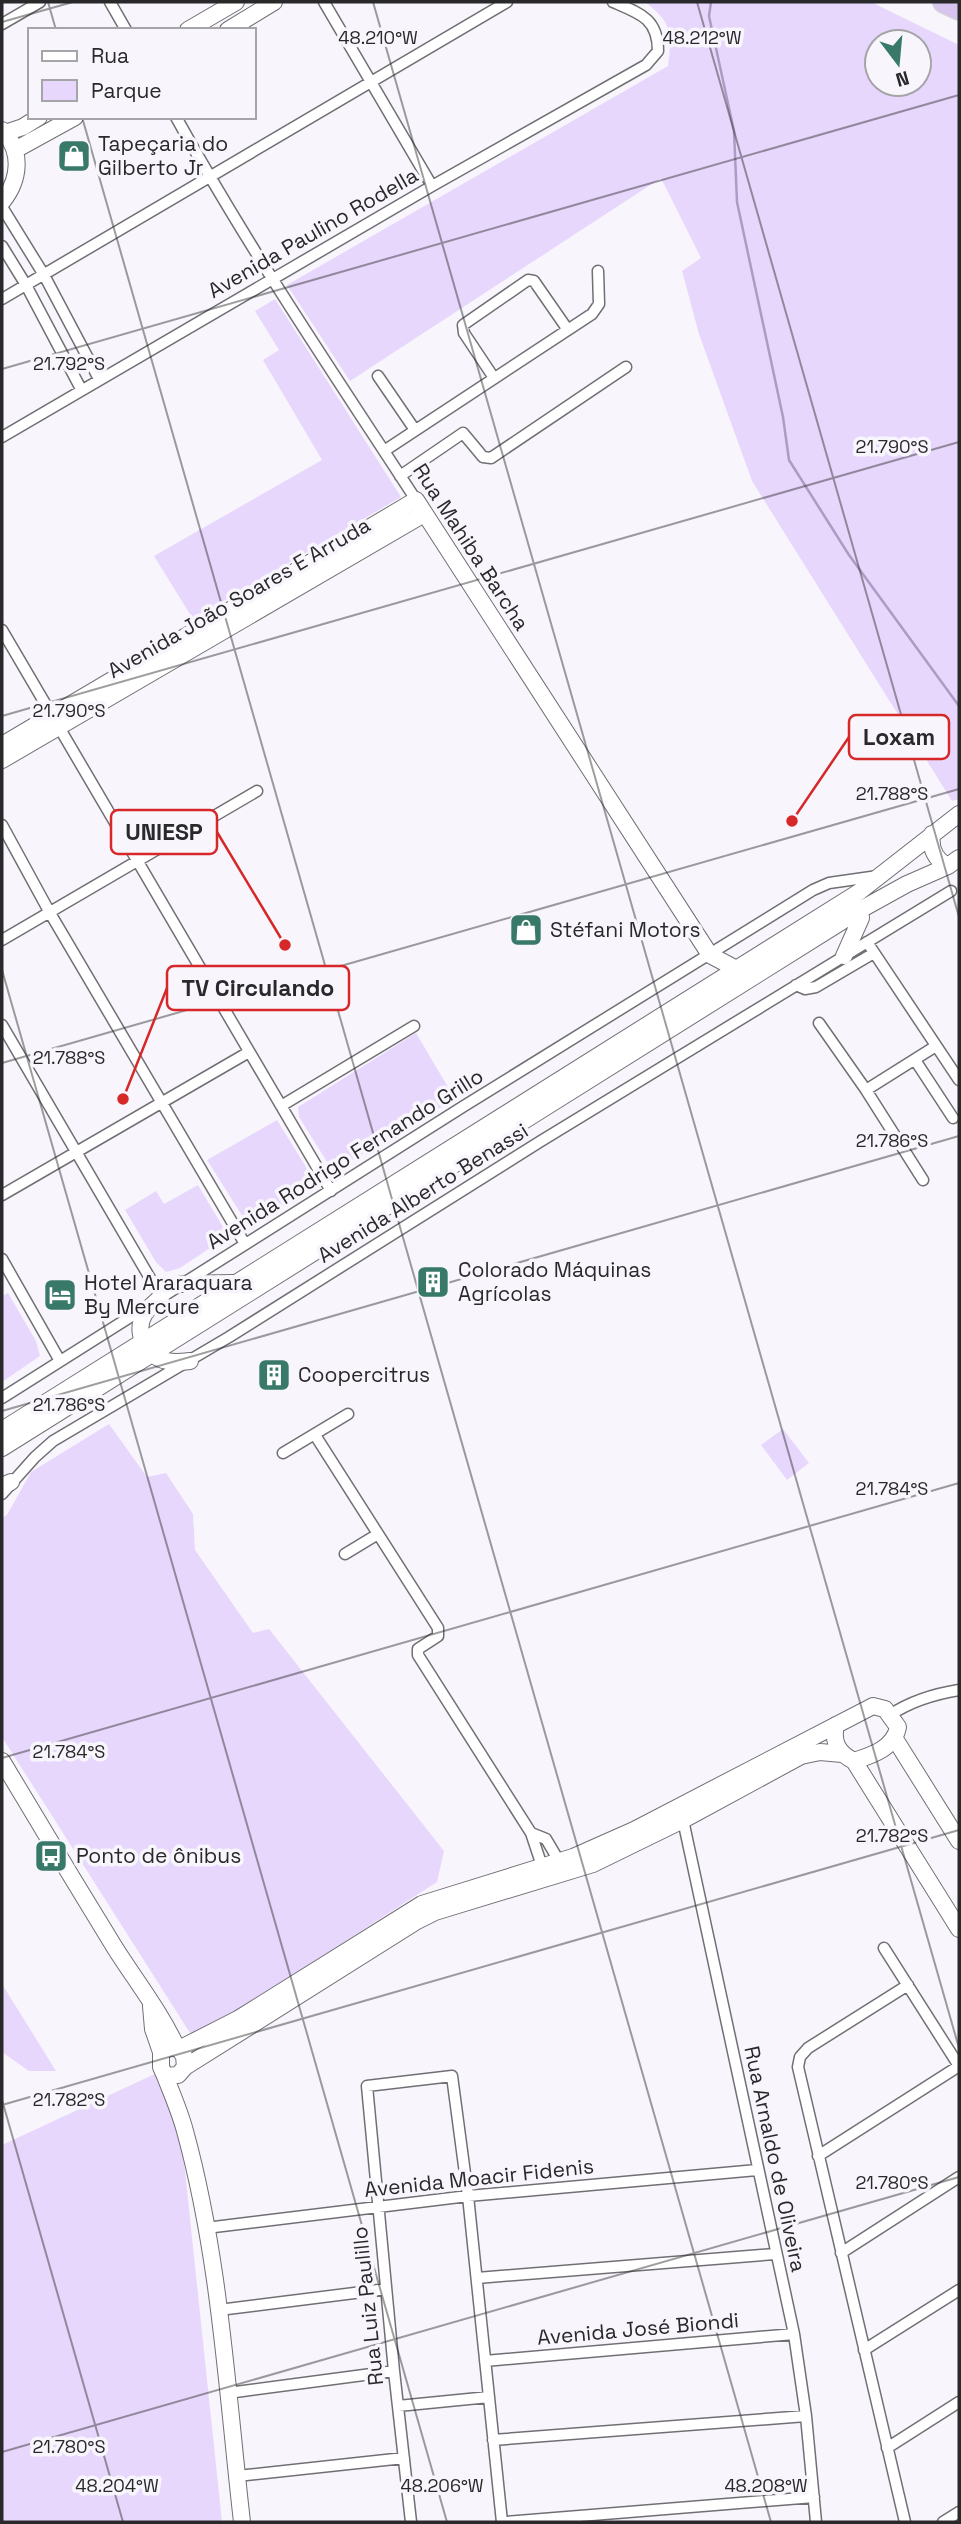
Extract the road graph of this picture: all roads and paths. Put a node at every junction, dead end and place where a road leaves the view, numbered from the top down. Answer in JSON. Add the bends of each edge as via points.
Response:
{"nodes":[{"id":1,"x":40,"y":2,"type":"edge"},
{"id":2,"x":110,"y":2,"type":"edge"},
{"id":3,"x":236,"y":2,"type":"edge"},
{"id":4,"x":274,"y":2,"type":"edge"},
{"id":5,"x":324,"y":2,"type":"edge"},
{"id":6,"x":507,"y":2,"type":"edge"},
{"id":7,"x":613,"y":2,"type":"edge"},
{"id":8,"x":944,"y":2,"type":"edge"},
{"id":9,"x":959,"y":9,"type":"edge"},
{"id":10,"x":2,"y":24,"type":"edge"},
{"id":11,"x":125,"y":28,"type":"edge"},
{"id":12,"x":191,"y":28,"type":"edge"},
{"id":13,"x":231,"y":28,"type":"edge"},
{"id":14,"x":371,"y":82,"type":"junction"},
{"id":15,"x":36,"y":119,"type":"edge"},
{"id":16,"x":71,"y":119,"type":"edge"},
{"id":17,"x":177,"y":119,"type":"edge"},
{"id":18,"x":3,"y":131,"type":"edge"},
{"id":19,"x":15,"y":150,"type":"junction"},
{"id":20,"x":209,"y":176,"type":"junction"},
{"id":21,"x":432,"y":186,"type":"junction"},
{"id":22,"x":2,"y":204,"type":"edge"},
{"id":23,"x":2,"y":246,"type":"edge"},
{"id":24,"x":598,"y":271,"type":"dead end"},
{"id":25,"x":44,"y":275,"type":"junction"},
{"id":26,"x":273,"y":280,"type":"junction"},
{"id":27,"x":26,"y":285,"type":"junction"},
{"id":28,"x":2,"y":299,"type":"edge"},
{"id":29,"x":568,"y":330,"type":"junction"},
{"id":30,"x":626,"y":367,"type":"dead end"},
{"id":31,"x":377,"y":376,"type":"dead end"},
{"id":32,"x":494,"y":378,"type":"junction"},
{"id":33,"x":99,"y":379,"type":"junction"},
{"id":34,"x":81,"y":389,"type":"junction"},
{"id":35,"x":415,"y":430,"type":"junction"},
{"id":36,"x":2,"y":437,"type":"edge"},
{"id":37,"x":384,"y":451,"type":"junction"},
{"id":38,"x":400,"y":476,"type":"junction"},
{"id":39,"x":420,"y":507,"type":"junction"},
{"id":40,"x":2,"y":630,"type":"edge"},
{"id":41,"x":55,"y":723,"type":"junction"},
{"id":42,"x":2,"y":745,"type":"edge"},
{"id":43,"x":2,"y":760,"type":"edge"},
{"id":44,"x":257,"y":790,"type":"dead end"},
{"id":45,"x":959,"y":814,"type":"edge"},
{"id":46,"x":2,"y":825,"type":"edge"},
{"id":47,"x":932,"y":834,"type":"junction"},
{"id":48,"x":137,"y":861,"type":"junction"},
{"id":49,"x":954,"y":862,"type":"edge"},
{"id":50,"x":880,"y":875,"type":"junction"},
{"id":51,"x":951,"y":891,"type":"dead end"},
{"id":52,"x":50,"y":913,"type":"junction"},
{"id":53,"x":860,"y":914,"type":"junction"},
{"id":54,"x":871,"y":939,"type":"junction"},
{"id":55,"x":2,"y":940,"type":"edge"},
{"id":56,"x":874,"y":953,"type":"junction"},
{"id":57,"x":710,"y":955,"type":"junction"},
{"id":58,"x":844,"y":956,"type":"junction"},
{"id":59,"x":736,"y":970,"type":"junction"},
{"id":60,"x":754,"y":977,"type":"junction"},
{"id":61,"x":796,"y":985,"type":"junction"},
{"id":62,"x":819,"y":1023,"type":"dead end"},
{"id":63,"x":2,"y":1025,"type":"edge"},
{"id":64,"x":414,"y":1026,"type":"dead end"},
{"id":65,"x":936,"y":1046,"type":"junction"},
{"id":66,"x":248,"y":1052,"type":"junction"},
{"id":67,"x":915,"y":1060,"type":"junction"},
{"id":68,"x":959,"y":1080,"type":"edge"},
{"id":69,"x":866,"y":1090,"type":"junction"},
{"id":70,"x":162,"y":1102,"type":"junction"},
{"id":71,"x":281,"y":1106,"type":"junction"},
{"id":72,"x":953,"y":1118,"type":"dead end"},
{"id":73,"x":76,"y":1153,"type":"junction"},
{"id":74,"x":923,"y":1180,"type":"dead end"},
{"id":75,"x":331,"y":1191,"type":"junction"},
{"id":76,"x":2,"y":1195,"type":"edge"},
{"id":77,"x":245,"y":1244,"type":"junction"},
{"id":78,"x":2,"y":1259,"type":"edge"},
{"id":79,"x":236,"y":1283,"type":"junction"},
{"id":80,"x":182,"y":1284,"type":"junction"},
{"id":81,"x":161,"y":1297,"type":"junction"},
{"id":82,"x":147,"y":1348,"type":"junction"},
{"id":83,"x":60,"y":1361,"type":"junction"},
{"id":84,"x":190,"y":1361,"type":"junction"},
{"id":85,"x":2,"y":1398,"type":"edge"},
{"id":86,"x":348,"y":1414,"type":"dead end"},
{"id":87,"x":2,"y":1430,"type":"edge"},
{"id":88,"x":315,"y":1435,"type":"junction"},
{"id":89,"x":2,"y":1448,"type":"edge"},
{"id":90,"x":283,"y":1453,"type":"dead end"},
{"id":91,"x":5,"y":1487,"type":"edge"},
{"id":92,"x":378,"y":1534,"type":"junction"},
{"id":93,"x":345,"y":1554,"type":"dead end"},
{"id":94,"x":959,"y":1690,"type":"edge"},
{"id":95,"x":890,"y":1714,"type":"junction"},
{"id":96,"x":836,"y":1725,"type":"junction"},
{"id":97,"x":895,"y":1739,"type":"junction"},
{"id":98,"x":848,"y":1757,"type":"junction"},
{"id":99,"x":2,"y":1760,"type":"edge"},
{"id":100,"x":680,"y":1814,"type":"junction"},
{"id":101,"x":531,"y":1833,"type":"junction"},
{"id":102,"x":959,"y":1841,"type":"edge"},
{"id":103,"x":559,"y":1861,"type":"junction"},
{"id":104,"x":542,"y":1866,"type":"junction"},
{"id":105,"x":959,"y":1929,"type":"edge"},
{"id":106,"x":884,"y":1948,"type":"dead end"},
{"id":107,"x":908,"y":1985,"type":"junction"},
{"id":108,"x":172,"y":2049,"type":"junction"},
{"id":109,"x":959,"y":2066,"type":"edge"},
{"id":110,"x":183,"y":2070,"type":"junction"},
{"id":111,"x":165,"y":2076,"type":"junction"},
{"id":112,"x":185,"y":2130,"type":"junction"},
{"id":113,"x":818,"y":2156,"type":"junction"},
{"id":114,"x":757,"y":2170,"type":"junction"},
{"id":115,"x":959,"y":2177,"type":"edge"},
{"id":116,"x":468,"y":2196,"type":"junction"},
{"id":117,"x":377,"y":2208,"type":"junction"},
{"id":118,"x":206,"y":2228,"type":"junction"},
{"id":119,"x":841,"y":2253,"type":"junction"},
{"id":120,"x":775,"y":2254,"type":"junction"},
{"id":121,"x":477,"y":2278,"type":"junction"},
{"id":122,"x":386,"y":2289,"type":"junction"},
{"id":123,"x":959,"y":2290,"type":"edge"},
{"id":124,"x":219,"y":2310,"type":"junction"},
{"id":125,"x":794,"y":2334,"type":"junction"},
{"id":126,"x":864,"y":2350,"type":"junction"},
{"id":127,"x":485,"y":2361,"type":"junction"},
{"id":128,"x":394,"y":2371,"type":"junction"},
{"id":129,"x":228,"y":2393,"type":"junction"},
{"id":130,"x":489,"y":2396,"type":"junction"},
{"id":131,"x":959,"y":2402,"type":"edge"},
{"id":132,"x":398,"y":2406,"type":"junction"},
{"id":133,"x":806,"y":2416,"type":"junction"},
{"id":134,"x":493,"y":2440,"type":"junction"},
{"id":135,"x":887,"y":2448,"type":"junction"},
{"id":136,"x":404,"y":2458,"type":"junction"},
{"id":137,"x":237,"y":2476,"type":"junction"},
{"id":138,"x":814,"y":2497,"type":"junction"},
{"id":139,"x":959,"y":2512,"type":"edge"},
{"id":140,"x":242,"y":2522,"type":"edge"},
{"id":141,"x":411,"y":2522,"type":"edge"},
{"id":142,"x":504,"y":2522,"type":"edge"},
{"id":143,"x":816,"y":2522,"type":"edge"},
{"id":144,"x":905,"y":2522,"type":"edge"},
{"id":145,"x":943,"y":2522,"type":"edge"}],
"edges":[{"from":1,"to":10,"type":"street"},
{"from":2,"to":11,"type":"street"},
{"from":3,"to":12,"type":"street"},
{"from":4,"to":13,"type":"street"},
{"from":5,"to":14,"type":"street"},
{"from":6,"to":14,"type":"street"},
{"from":7,"to":21,"type":"street","name":"Avenida Paulino Rodella","via":[[654,25],[658,51],[646,65]]},
{"from":8,"to":9,"type":"highway"},
{"from":14,"to":20,"type":"street"},
{"from":14,"to":21,"type":"street"},
{"from":15,"to":18,"type":"street"},
{"from":16,"to":19,"type":"street"},
{"from":17,"to":20,"type":"street","name":"Rua Mahiba Barcha"},
{"from":18,"to":19,"type":"street"},
{"from":19,"to":22,"type":"street","via":[[16,179]]},
{"from":20,"to":25,"type":"street"},
{"from":20,"to":26,"type":"street","name":"Rua Mahiba Barcha"},
{"from":21,"to":26,"type":"street","name":"Avenida Paulino Rodella"},
{"from":22,"to":25,"type":"street"},
{"from":23,"to":27,"type":"street"},
{"from":24,"to":29,"type":"street","via":[[597,310]]},
{"from":25,"to":27,"type":"street"},
{"from":25,"to":33,"type":"street"},
{"from":26,"to":33,"type":"street","name":"Avenida Paulino Rodella"},
{"from":26,"to":37,"type":"street","name":"Rua Mahiba Barcha"},
{"from":27,"to":28,"type":"street"},
{"from":27,"to":34,"type":"street"},
{"from":29,"to":32,"type":"street"},
{"from":29,"to":32,"type":"street","via":[[534,281],[528,280],[463,325]]},
{"from":30,"to":38,"type":"street","via":[[491,458],[483,457],[463,432]]},
{"from":31,"to":35,"type":"street"},
{"from":32,"to":35,"type":"street"},
{"from":33,"to":34,"type":"street","name":"Avenida Paulino Rodella"},
{"from":34,"to":36,"type":"street","name":"Avenida Paulino Rodella"},
{"from":35,"to":37,"type":"street"},
{"from":37,"to":38,"type":"street","name":"Rua Mahiba Barcha"},
{"from":38,"to":39,"type":"street","name":"Rua Mahiba Barcha"},
{"from":39,"to":41,"type":"street","name":"Avenida João Soares E Arruda"},
{"from":39,"to":57,"type":"street","name":"Rua Mahiba Barcha"},
{"from":40,"to":41,"type":"street"},
{"from":41,"to":42,"type":"street","name":"Avenida João Soares E Arruda"},
{"from":41,"to":43,"type":"street","name":"Avenida João Soares E Arruda"},
{"from":41,"to":48,"type":"street"},
{"from":44,"to":48,"type":"street"},
{"from":45,"to":47,"type":"street"},
{"from":46,"to":52,"type":"street"},
{"from":47,"to":49,"type":"street","via":[[934,853],[941,863]]},
{"from":47,"to":50,"type":"street"},
{"from":48,"to":52,"type":"street"},
{"from":48,"to":66,"type":"street"},
{"from":49,"to":53,"type":"street","via":[[907,884]]},
{"from":50,"to":57,"type":"street","name":"Avenida Rodrigo Fernando Grillo","via":[[813,890]]},
{"from":50,"to":59,"type":"street"},
{"from":51,"to":54,"type":"street","name":"Avenida Alberto Benassi"},
{"from":52,"to":55,"type":"street"},
{"from":52,"to":70,"type":"street"},
{"from":53,"to":54,"type":"street","via":[[869,925]]},
{"from":53,"to":58,"type":"street"},
{"from":53,"to":60,"type":"street"},
{"from":54,"to":56,"type":"street"},
{"from":54,"to":58,"type":"street","name":"Avenida Alberto Benassi"},
{"from":56,"to":61,"type":"street","via":[[816,987]]},
{"from":56,"to":65,"type":"street"},
{"from":57,"to":59,"type":"street","name":"Rua Mahiba Barcha"},
{"from":57,"to":75,"type":"street","name":"Avenida Rodrigo Fernando Grillo"},
{"from":58,"to":61,"type":"street","name":"Avenida Alberto Benassi"},
{"from":59,"to":60,"type":"street","name":"Rua Mahiba Barcha"},
{"from":59,"to":79,"type":"street"},
{"from":60,"to":82,"type":"street"},
{"from":61,"to":84,"type":"street","name":"Avenida Alberto Benassi"},
{"from":62,"to":69,"type":"street"},
{"from":63,"to":73,"type":"street"},
{"from":64,"to":71,"type":"street"},
{"from":65,"to":67,"type":"street"},
{"from":65,"to":68,"type":"street"},
{"from":66,"to":70,"type":"street"},
{"from":66,"to":71,"type":"street"},
{"from":67,"to":69,"type":"street"},
{"from":67,"to":72,"type":"street"},
{"from":69,"to":74,"type":"street"},
{"from":70,"to":73,"type":"street"},
{"from":70,"to":77,"type":"street"},
{"from":71,"to":75,"type":"street"},
{"from":73,"to":76,"type":"street"},
{"from":73,"to":81,"type":"street"},
{"from":75,"to":77,"type":"street","name":"Avenida Rodrigo Fernando Grillo"},
{"from":77,"to":80,"type":"street","name":"Avenida Rodrigo Fernando Grillo"},
{"from":78,"to":83,"type":"street"},
{"from":79,"to":80,"type":"street"},
{"from":79,"to":82,"type":"street"},
{"from":80,"to":81,"type":"street","name":"Avenida Rodrigo Fernando Grillo"},
{"from":81,"to":82,"type":"street","via":[[141,1322]]},
{"from":81,"to":83,"type":"street","name":"Avenida Rodrigo Fernando Grillo"},
{"from":82,"to":84,"type":"street","via":[[169,1362]]},
{"from":82,"to":87,"type":"street"},
{"from":82,"to":89,"type":"street"},
{"from":83,"to":85,"type":"street","name":"Avenida Rodrigo Fernando Grillo"},
{"from":84,"to":91,"type":"street","name":"Avenida Alberto Benassi","via":[[54,1441]]},
{"from":86,"to":88,"type":"street"},
{"from":88,"to":90,"type":"street"},
{"from":88,"to":92,"type":"street"},
{"from":92,"to":93,"type":"street"},
{"from":92,"to":101,"type":"street","via":[[440,1632],[418,1649],[418,1655]]},
{"from":94,"to":95,"type":"street","via":[[906,1704]]},
{"from":95,"to":96,"type":"street","via":[[873,1706]]},
{"from":95,"to":97,"type":"street","via":[[898,1727]]},
{"from":96,"to":98,"type":"street","via":[[835,1740]]},
{"from":96,"to":100,"type":"street"},
{"from":97,"to":98,"type":"street","via":[[876,1753]]},
{"from":97,"to":102,"type":"street"},
{"from":98,"to":100,"type":"street","via":[[820,1752],[801,1756]]},
{"from":98,"to":105,"type":"street"},
{"from":99,"to":108,"type":"street","via":[[151,2006],[153,2029]]},
{"from":100,"to":103,"type":"street"},
{"from":100,"to":110,"type":"street","via":[[593,1864],[417,1921]]},
{"from":100,"to":114,"type":"street","name":"Rua Arnaldo de Oliveira"},
{"from":101,"to":103,"type":"street","via":[[546,1839]]},
{"from":101,"to":104,"type":"street"},
{"from":103,"to":104,"type":"street"},
{"from":104,"to":108,"type":"street","via":[[422,1904],[238,2019]]},
{"from":106,"to":107,"type":"street"},
{"from":107,"to":109,"type":"street"},
{"from":107,"to":113,"type":"street","via":[[800,2057],[798,2071]]},
{"from":108,"to":110,"type":"street","via":[[184,2056]]},
{"from":108,"to":111,"type":"street","via":[[161,2067]]},
{"from":109,"to":113,"type":"street"},
{"from":110,"to":111,"type":"street"},
{"from":110,"to":112,"type":"street"},
{"from":111,"to":112,"type":"street"},
{"from":112,"to":118,"type":"street"},
{"from":113,"to":119,"type":"street"},
{"from":114,"to":116,"type":"street","name":"Avenida Moacir Fidenis"},
{"from":114,"to":120,"type":"street","name":"Rua Arnaldo de Oliveira"},
{"from":115,"to":119,"type":"street"},
{"from":116,"to":117,"type":"street","name":"Avenida Moacir Fidenis"},
{"from":116,"to":117,"type":"street","name":"Rua Luiz Paulillo","via":[[452,2076],[367,2086]]},
{"from":116,"to":121,"type":"street"},
{"from":117,"to":118,"type":"street","name":"Avenida Moacir Fidenis"},
{"from":117,"to":122,"type":"street","name":"Rua Luiz Paulillo"},
{"from":118,"to":124,"type":"street"},
{"from":119,"to":126,"type":"street"},
{"from":120,"to":121,"type":"street"},
{"from":120,"to":125,"type":"street","name":"Rua Arnaldo de Oliveira"},
{"from":121,"to":127,"type":"street"},
{"from":122,"to":124,"type":"street"},
{"from":122,"to":128,"type":"street","name":"Rua Luiz Paulillo"},
{"from":123,"to":126,"type":"street"},
{"from":124,"to":129,"type":"street"},
{"from":125,"to":127,"type":"street","name":"Avenida José Biondi"},
{"from":125,"to":133,"type":"street","name":"Rua Arnaldo de Oliveira"},
{"from":126,"to":135,"type":"street"},
{"from":127,"to":130,"type":"street"},
{"from":128,"to":129,"type":"street"},
{"from":128,"to":132,"type":"street","name":"Rua Luiz Paulillo"},
{"from":129,"to":137,"type":"street"},
{"from":130,"to":132,"type":"street"},
{"from":130,"to":134,"type":"street"},
{"from":131,"to":135,"type":"street"},
{"from":132,"to":136,"type":"street","name":"Rua Luiz Paulillo"},
{"from":133,"to":134,"type":"street"},
{"from":133,"to":138,"type":"street","name":"Rua Arnaldo de Oliveira"},
{"from":134,"to":142,"type":"street"},
{"from":135,"to":144,"type":"street"},
{"from":136,"to":137,"type":"street"},
{"from":136,"to":141,"type":"street","name":"Rua Luiz Paulillo"},
{"from":137,"to":140,"type":"street"},
{"from":138,"to":142,"type":"street"},
{"from":138,"to":143,"type":"street","name":"Rua Arnaldo de Oliveira"},
{"from":139,"to":145,"type":"street"}]}
